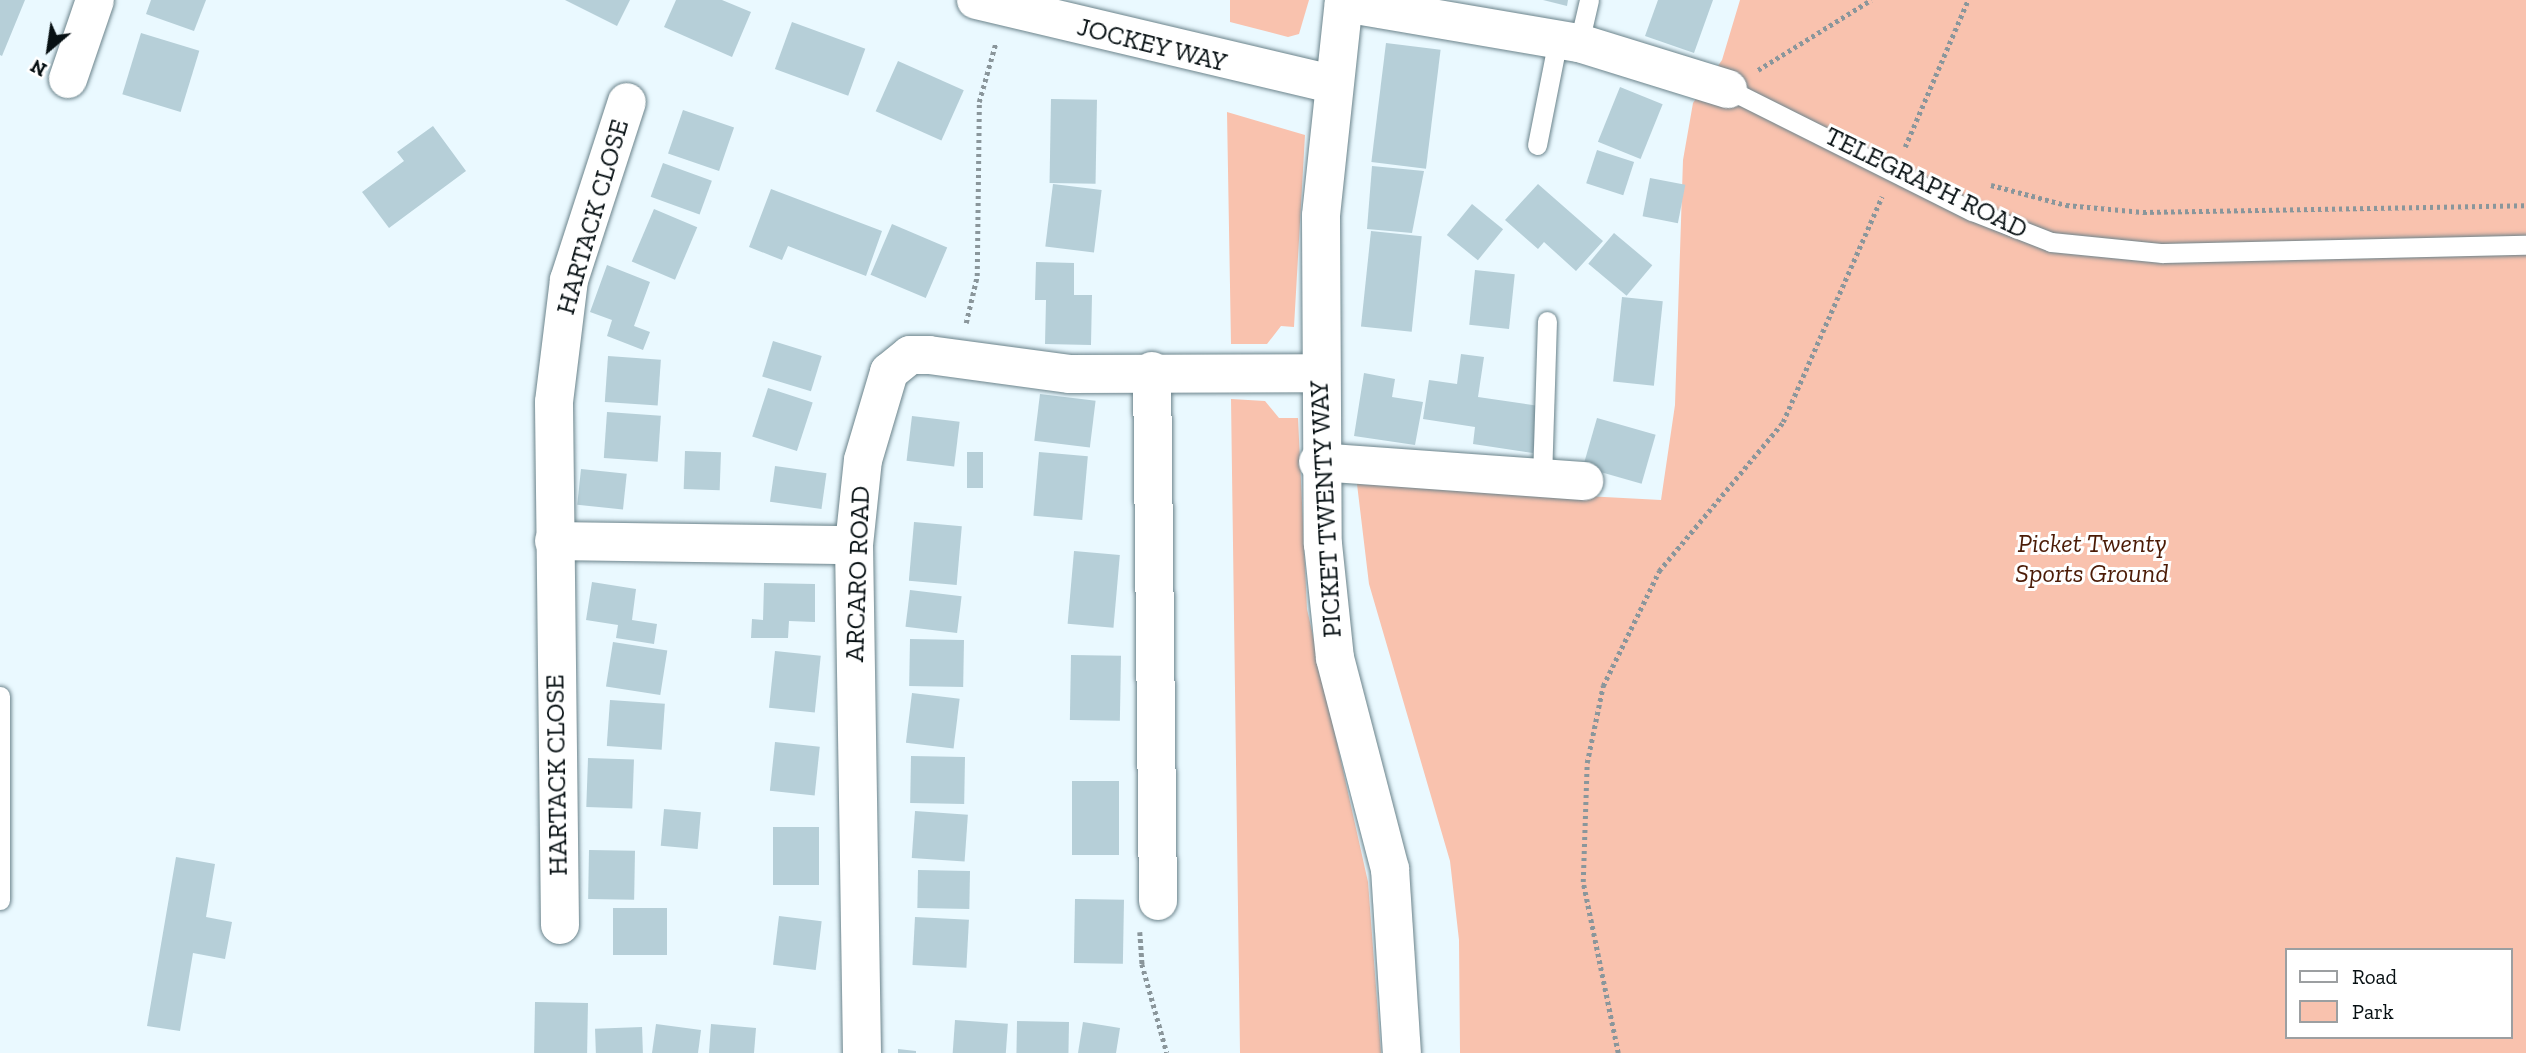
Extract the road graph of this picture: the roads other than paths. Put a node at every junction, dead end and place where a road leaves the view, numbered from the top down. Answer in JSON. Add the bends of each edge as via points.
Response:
{"nodes":[{"id":1,"x":95,"y":0,"type":"edge"},
{"id":2,"x":1588,"y":0,"type":"edge"},
{"id":3,"x":1344,"y":2,"type":"edge"},
{"id":4,"x":1015,"y":6,"type":"edge"},
{"id":5,"x":1569,"y":41,"type":"junction"},
{"id":6,"x":68,"y":79,"type":"dead end"},
{"id":7,"x":1330,"y":84,"type":"junction"},
{"id":8,"x":1744,"y":85,"type":"joint"},
{"id":9,"x":627,"y":102,"type":"dead end"},
{"id":10,"x":1537,"y":145,"type":"dead end"},
{"id":11,"x":2526,"y":245,"type":"edge"},
{"id":12,"x":1547,"y":321,"type":"dead end"},
{"id":13,"x":1152,"y":371,"type":"junction"},
{"id":14,"x":1318,"y":373,"type":"junction"},
{"id":15,"x":1318,"y":462,"type":"junction"},
{"id":16,"x":1542,"y":479,"type":"junction"},
{"id":17,"x":1584,"y":481,"type":"dead end"},
{"id":18,"x":554,"y":541,"type":"junction"},
{"id":19,"x":853,"y":545,"type":"junction"},
{"id":20,"x":0,"y":696,"type":"edge"},
{"id":21,"x":0,"y":900,"type":"edge"},
{"id":22,"x":1158,"y":901,"type":"road end"},
{"id":23,"x":560,"y":925,"type":"dead end"},
{"id":24,"x":862,"y":1053,"type":"edge"},
{"id":25,"x":1402,"y":1053,"type":"edge"}],
"edges":[{"from":1,"to":6,"type":"street"},
{"from":2,"to":5,"type":"lane"},
{"from":3,"to":5,"type":"street","name":"TELEGRAPH ROAD"},
{"from":3,"to":7,"type":"street","name":"PICKET TWENTY WAY"},
{"from":4,"to":7,"type":"street","name":"JOCKEY WAY"},
{"from":5,"to":8,"type":"street","name":"TELEGRAPH ROAD"},
{"from":5,"to":10,"type":"lane"},
{"from":7,"to":14,"type":"street","name":"PICKET TWENTY WAY"},
{"from":8,"to":11,"type":"lane","name":"TELEGRAPH ROAD","via":[[2009,228],[2099,251]]},
{"from":9,"to":18,"type":"street","name":"HARTACK CLOSE","via":[[569,280],[554,402]]},
{"from":12,"to":16,"type":"lane"},
{"from":13,"to":14,"type":"street","name":"ARCARO ROAD"},
{"from":13,"to":19,"type":"street","name":"ARCARO ROAD","via":[[1069,374],[910,355],[899,360],[880,388]]},
{"from":13,"to":22,"type":"street"},
{"from":14,"to":15,"type":"street","name":"PICKET TWENTY WAY"},
{"from":15,"to":16,"type":"street"},
{"from":15,"to":25,"type":"street","name":"PICKET TWENTY WAY","via":[[1335,658],[1390,869]]},
{"from":16,"to":17,"type":"street"},
{"from":18,"to":19,"type":"street"},
{"from":18,"to":23,"type":"street","name":"HARTACK CLOSE"},
{"from":19,"to":24,"type":"street","name":"ARCARO ROAD"},
{"from":20,"to":21,"type":"lane"}]}
